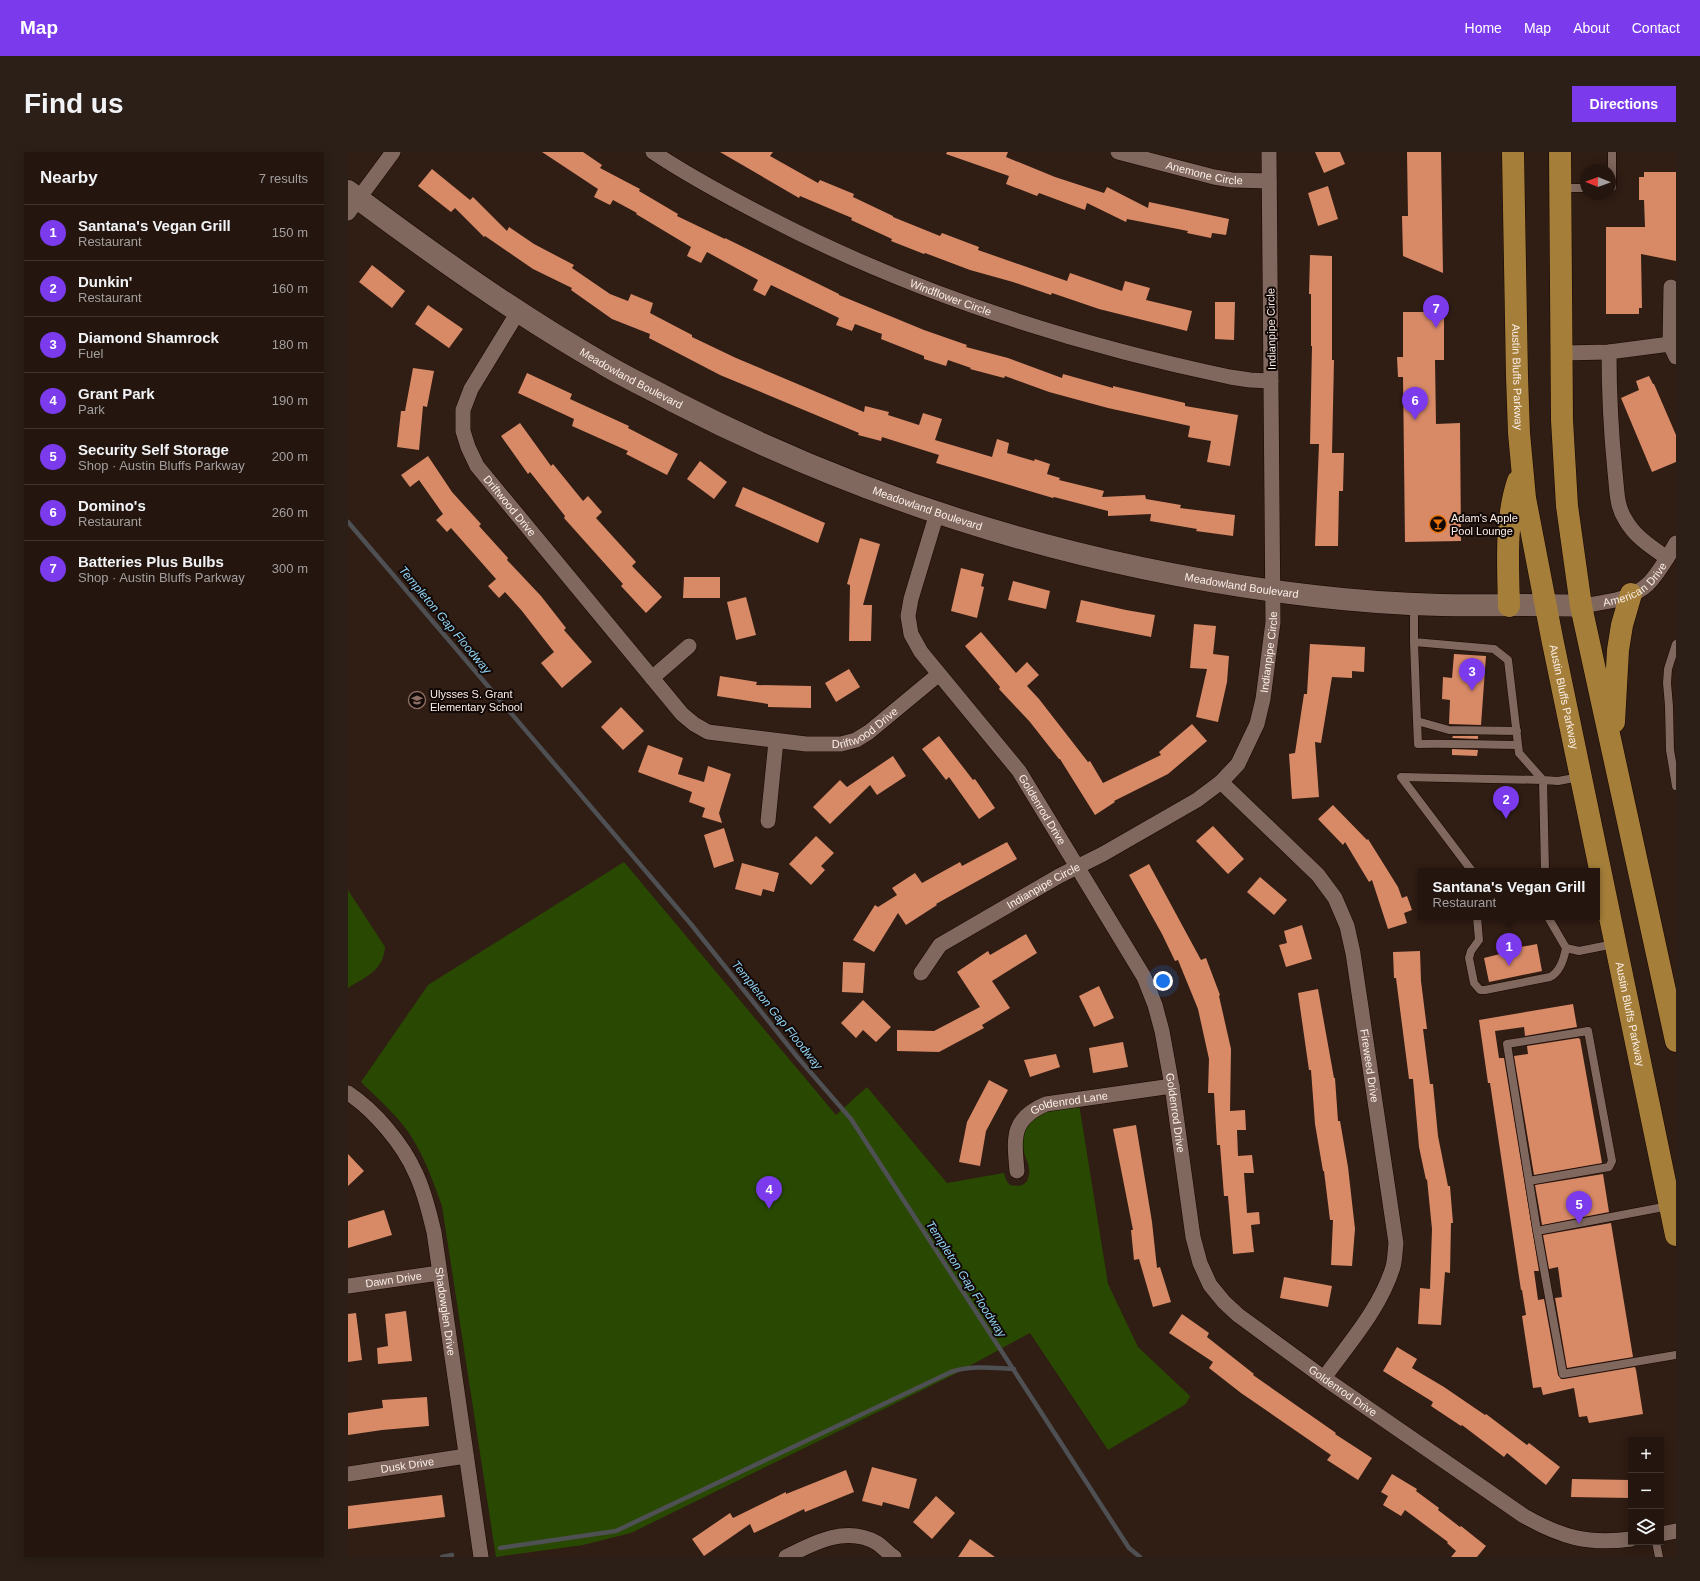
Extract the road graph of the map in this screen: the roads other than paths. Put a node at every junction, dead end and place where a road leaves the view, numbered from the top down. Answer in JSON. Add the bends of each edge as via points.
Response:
{"nodes":[{"id":1,"x":393,"y":152,"type":"edge"},
{"id":2,"x":653,"y":152,"type":"edge"},
{"id":3,"x":1118,"y":152,"type":"edge"},
{"id":4,"x":1269,"y":152,"type":"edge"},
{"id":5,"x":1513,"y":152,"type":"edge"},
{"id":6,"x":1560,"y":152,"type":"edge"},
{"id":7,"x":1612,"y":152,"type":"edge"},
{"id":8,"x":1612,"y":164,"type":"edge"},
{"id":9,"x":1269,"y":181,"type":"junction"},
{"id":10,"x":1560,"y":188,"type":"junction"},
{"id":11,"x":1580,"y":188,"type":"edge"},
{"id":12,"x":351,"y":201,"type":"edge"},
{"id":13,"x":1671,"y":287,"type":"dead end"},
{"id":14,"x":518,"y":312,"type":"junction"},
{"id":15,"x":1673,"y":350,"type":"edge"},
{"id":16,"x":1609,"y":352,"type":"junction"},
{"id":17,"x":1562,"y":353,"type":"junction"},
{"id":18,"x":1271,"y":381,"type":"junction"},
{"id":19,"x":1522,"y":468,"type":"junction"},
{"id":20,"x":937,"y":513,"type":"junction"},
{"id":21,"x":1676,"y":543,"type":"edge"},
{"id":22,"x":1667,"y":558,"type":"junction"},
{"id":23,"x":1273,"y":590,"type":"junction"},
{"id":24,"x":1631,"y":594,"type":"junction"},
{"id":25,"x":1414,"y":604,"type":"junction"},
{"id":26,"x":1545,"y":605,"type":"junction"},
{"id":27,"x":1509,"y":606,"type":"junction"},
{"id":28,"x":1581,"y":606,"type":"junction"},
{"id":29,"x":1414,"y":642,"type":"junction"},
{"id":30,"x":1676,"y":644,"type":"edge"},
{"id":31,"x":689,"y":646,"type":"dead end"},
{"id":32,"x":939,"y":674,"type":"junction"},
{"id":33,"x":652,"y":678,"type":"junction"},
{"id":34,"x":1417,"y":721,"type":"junction"},
{"id":35,"x":1516,"y":731,"type":"junction"},
{"id":36,"x":776,"y":741,"type":"junction"},
{"id":37,"x":1518,"y":745,"type":"junction"},
{"id":38,"x":1613,"y":755,"type":"junction"},
{"id":39,"x":1580,"y":777,"type":"junction"},
{"id":40,"x":1543,"y":780,"type":"junction"},
{"id":41,"x":1221,"y":782,"type":"junction"},
{"id":42,"x":1676,"y":786,"type":"edge"},
{"id":43,"x":768,"y":821,"type":"dead end"},
{"id":44,"x":1077,"y":867,"type":"junction"},
{"id":45,"x":1470,"y":868,"type":"edge"},
{"id":46,"x":1545,"y":868,"type":"edge"},
{"id":47,"x":1599,"y":868,"type":"edge"},
{"id":48,"x":1600,"y":872,"type":"edge"},
{"id":49,"x":1477,"y":920,"type":"edge"},
{"id":50,"x":1550,"y":920,"type":"edge"},
{"id":51,"x":1615,"y":944,"type":"junction"},
{"id":52,"x":1566,"y":948,"type":"junction"},
{"id":53,"x":921,"y":973,"type":"dead end"},
{"id":54,"x":1676,"y":1041,"type":"edge"},
{"id":55,"x":1172,"y":1086,"type":"junction"},
{"id":56,"x":348,"y":1093,"type":"edge"},
{"id":57,"x":1017,"y":1171,"type":"dead end"},
{"id":58,"x":1528,"y":1181,"type":"junction"},
{"id":59,"x":1670,"y":1206,"type":"junction"},
{"id":60,"x":1536,"y":1231,"type":"junction"},
{"id":61,"x":1676,"y":1235,"type":"edge"},
{"id":62,"x":439,"y":1273,"type":"junction"},
{"id":63,"x":348,"y":1286,"type":"edge"},
{"id":64,"x":1676,"y":1355,"type":"edge"},
{"id":65,"x":1324,"y":1378,"type":"junction"},
{"id":66,"x":466,"y":1456,"type":"junction"},
{"id":67,"x":348,"y":1474,"type":"edge"},
{"id":68,"x":1676,"y":1531,"type":"edge"},
{"id":69,"x":1664,"y":1533,"type":"edge"},
{"id":70,"x":1628,"y":1539,"type":"edge"},
{"id":71,"x":1657,"y":1545,"type":"edge"},
{"id":72,"x":481,"y":1557,"type":"edge"},
{"id":73,"x":786,"y":1557,"type":"edge"},
{"id":74,"x":894,"y":1557,"type":"edge"},
{"id":75,"x":1659,"y":1557,"type":"edge"}],
"edges":[{"from":1,"to":12,"type":"street"},
{"from":2,"to":18,"type":"street","name":"Windflower Circle","via":[[792,230],[854,259],[967,305],[1107,348],[1230,377]]},
{"from":3,"to":9,"type":"street","name":"Anemone Circle","via":[[1214,177]]},
{"from":4,"to":9,"type":"street","name":"Indianpipe Circle"},
{"from":5,"to":19,"type":"main road","name":"Austin Bluffs Parkway","via":[[1517,376]]},
{"from":6,"to":10,"type":"main road"},
{"from":7,"to":8,"type":"lane"},
{"from":9,"to":18,"type":"street","name":"Indianpipe Circle"},
{"from":10,"to":11,"type":"lane"},
{"from":10,"to":17,"type":"main road"},
{"from":12,"to":14,"type":"street","name":"Meadowland Boulevard"},
{"from":13,"to":15,"type":"street"},
{"from":14,"to":20,"type":"street","name":"Meadowland Boulevard","via":[[606,366],[719,425],[796,459]]},
{"from":14,"to":33,"type":"street","name":"Driftwood Drive","via":[[471,389],[463,410],[463,431],[468,447],[477,466]]},
{"from":15,"to":16,"type":"street"},
{"from":16,"to":17,"type":"street"},
{"from":16,"to":22,"type":"street","via":[[1609,392],[1618,501],[1625,520],[1636,534]]},
{"from":17,"to":28,"type":"main road","via":[[1564,470]]},
{"from":18,"to":23,"type":"street","name":"Indianpipe Circle"},
{"from":19,"to":26,"type":"main road","name":"Austin Bluffs Parkway","via":[[1525,498]]},
{"from":19,"to":27,"type":"main road","via":[[1514,494],[1509,531]]},
{"from":20,"to":23,"type":"street","name":"Meadowland Boulevard","via":[[1013,537],[1106,560]]},
{"from":20,"to":32,"type":"street","name":"Goldenrod Drive","via":[[908,616],[911,634],[921,652]]},
{"from":21,"to":22,"type":"street","name":"American Drive"},
{"from":22,"to":24,"type":"street","name":"American Drive","via":[[1648,584]]},
{"from":23,"to":25,"type":"street","name":"Meadowland Boulevard","via":[[1353,600]]},
{"from":23,"to":41,"type":"street","name":"Indianpipe Circle","via":[[1273,622],[1263,699],[1257,724],[1238,764]]},
{"from":24,"to":28,"type":"street","name":"American Drive","via":[[1620,599]]},
{"from":24,"to":38,"type":"main road","via":[[1618,650]]},
{"from":25,"to":27,"type":"street","name":"Meadowland Boulevard"},
{"from":25,"to":29,"type":"lane"},
{"from":26,"to":27,"type":"street","name":"Meadowland Boulevard"},
{"from":26,"to":28,"type":"street","name":"Meadowland Boulevard"},
{"from":26,"to":39,"type":"main road","name":"Austin Bluffs Parkway"},
{"from":28,"to":38,"type":"main road"},
{"from":29,"to":34,"type":"lane"},
{"from":29,"to":35,"type":"lane","via":[[1494,649],[1508,660]]},
{"from":30,"to":42,"type":"lane","via":[[1668,669],[1667,683],[1670,750]]},
{"from":31,"to":33,"type":"street"},
{"from":32,"to":36,"type":"street","name":"Driftwood Drive","via":[[881,724],[856,740],[824,745]]},
{"from":32,"to":44,"type":"street","name":"Goldenrod Drive","via":[[1019,771]]},
{"from":33,"to":36,"type":"street","name":"Driftwood Drive","via":[[682,714],[708,732]]},
{"from":34,"to":35,"type":"lane","via":[[1449,730]]},
{"from":34,"to":37,"type":"lane","via":[[1418,744]]},
{"from":35,"to":37,"type":"lane"},
{"from":36,"to":43,"type":"street"},
{"from":37,"to":40,"type":"lane","via":[[1519,753]]},
{"from":38,"to":54,"type":"main road"},
{"from":39,"to":40,"type":"lane","via":[[1558,781]]},
{"from":39,"to":47,"type":"main road","name":"Austin Bluffs Parkway"},
{"from":40,"to":45,"type":"lane","via":[[1401,777]]},
{"from":40,"to":46,"type":"lane"},
{"from":41,"to":44,"type":"street","name":"Indianpipe Circle","via":[[1197,800]]},
{"from":41,"to":65,"type":"street","name":"Fireweed Drive","via":[[1318,875],[1335,898],[1347,926],[1353,953],[1396,1243],[1393,1266],[1384,1289],[1372,1311]]},
{"from":44,"to":53,"type":"street","name":"Indianpipe Circle","via":[[940,945]]},
{"from":44,"to":55,"type":"street","name":"Goldenrod Drive","via":[[1144,977],[1155,1005]]},
{"from":48,"to":51,"type":"main road","name":"Austin Bluffs Parkway"},
{"from":49,"to":52,"type":"lane","via":[[1479,940],[1469,958],[1474,983],[1480,990],[1550,977],[1565,957]]},
{"from":50,"to":52,"type":"lane"},
{"from":51,"to":52,"type":"lane","via":[[1578,950]]},
{"from":51,"to":59,"type":"main road","name":"Austin Bluffs Parkway"},
{"from":55,"to":57,"type":"street","name":"Goldenrod Lane","via":[[1046,1104],[1034,1109],[1022,1118],[1015,1134]]},
{"from":55,"to":65,"type":"street","name":"Goldenrod Drive","via":[[1193,1237],[1200,1264],[1210,1285],[1238,1315]]},
{"from":56,"to":62,"type":"street","name":"Shadowglen Drive","via":[[363,1103],[384,1126],[403,1150],[416,1173],[434,1232]]},
{"from":58,"to":58,"type":"lane","via":[[1507,1044],[1588,1031],[1612,1161],[1609,1168]]},
{"from":58,"to":60,"type":"lane"},
{"from":59,"to":60,"type":"lane"},
{"from":59,"to":61,"type":"main road","name":"Austin Bluffs Parkway"},
{"from":60,"to":64,"type":"lane","via":[[1562,1374]]},
{"from":62,"to":63,"type":"street","name":"Dawn Drive"},
{"from":62,"to":66,"type":"street","name":"Shadowglen Drive"},
{"from":65,"to":70,"type":"street","name":"Goldenrod Drive","via":[[1524,1516],[1548,1529],[1572,1538],[1595,1541]]},
{"from":66,"to":67,"type":"street","name":"Dusk Drive"},
{"from":66,"to":72,"type":"street","name":"Shadowglen Drive"},
{"from":68,"to":69,"type":"street"},
{"from":71,"to":75,"type":"lane"},
{"from":73,"to":74,"type":"street","via":[[819,1540],[837,1536],[856,1536],[876,1543]]}]}
